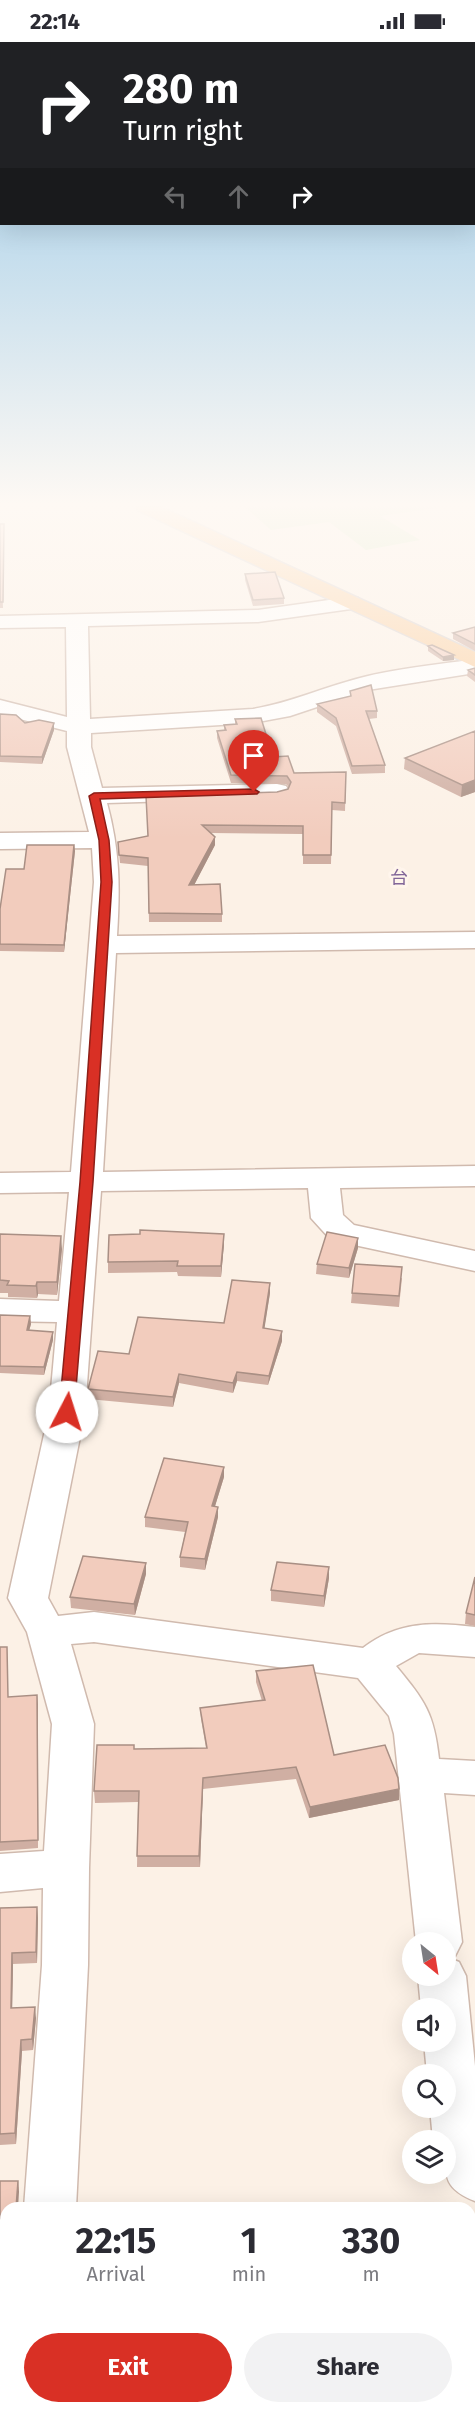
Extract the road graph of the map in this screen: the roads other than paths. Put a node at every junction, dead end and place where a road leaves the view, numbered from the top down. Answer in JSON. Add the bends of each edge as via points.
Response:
{"nodes":[{"id":1,"x":199,"y":618,"type":"edge"},
{"id":2,"x":382,"y":618,"type":"edge"},
{"id":3,"x":78,"y":621,"type":"junction"},
{"id":4,"x":0,"y":622,"type":"edge"},
{"id":5,"x":475,"y":660,"type":"edge"},
{"id":6,"x":475,"y":666,"type":"edge"},
{"id":7,"x":0,"y":707,"type":"edge"},
{"id":8,"x":80,"y":727,"type":"junction"},
{"id":9,"x":276,"y":791,"type":"edge"},
{"id":10,"x":94,"y":796,"type":"junction"},
{"id":11,"x":104,"y":840,"type":"junction"},
{"id":12,"x":0,"y":841,"type":"edge"},
{"id":13,"x":475,"y":940,"type":"edge"},
{"id":14,"x":101,"y":945,"type":"junction"},
{"id":15,"x":475,"y":1176,"type":"edge"},
{"id":16,"x":323,"y":1178,"type":"junction"},
{"id":17,"x":0,"y":1182,"type":"edge"},
{"id":18,"x":86,"y":1182,"type":"junction"},
{"id":19,"x":475,"y":1262,"type":"edge"},
{"id":20,"x":0,"y":1310,"type":"edge"},
{"id":21,"x":75,"y":1312,"type":"junction"},
{"id":22,"x":47,"y":1632,"type":"junction"},
{"id":23,"x":475,"y":1642,"type":"edge"},
{"id":24,"x":370,"y":1664,"type":"junction"},
{"id":25,"x":419,"y":1775,"type":"junction"},
{"id":26,"x":475,"y":1778,"type":"edge"},
{"id":27,"x":66,"y":1868,"type":"junction"},
{"id":28,"x":0,"y":1873,"type":"edge"},
{"id":29,"x":437,"y":1932,"type":"edge"},
{"id":30,"x":456,"y":2038,"type":"edge"},
{"id":31,"x":475,"y":2177,"type":"edge"},
{"id":32,"x":50,"y":2202,"type":"edge"}],
"edges":[{"from":1,"to":3,"type":"street"},
{"from":2,"to":5,"type":"main road"},
{"from":3,"to":4,"type":"street"},
{"from":3,"to":8,"type":"street"},
{"from":6,"to":8,"type":"street","via":[[366,683],[282,711],[253,716]]},
{"from":7,"to":8,"type":"street"},
{"from":8,"to":10,"type":"street","via":[[79,747]]},
{"from":9,"to":10,"type":"street"},
{"from":10,"to":11,"type":"street"},
{"from":11,"to":12,"type":"street"},
{"from":11,"to":14,"type":"street","via":[[107,882]]},
{"from":13,"to":14,"type":"street"},
{"from":14,"to":18,"type":"street"},
{"from":15,"to":16,"type":"street"},
{"from":16,"to":18,"type":"street"},
{"from":16,"to":19,"type":"street","via":[[327,1218],[343,1233]]},
{"from":17,"to":18,"type":"street"},
{"from":18,"to":21,"type":"street"},
{"from":20,"to":21,"type":"street"},
{"from":21,"to":22,"type":"street","via":[[67,1412],[28,1598]]},
{"from":22,"to":24,"type":"street","via":[[94,1627]]},
{"from":22,"to":27,"type":"street","via":[[73,1724]]},
{"from":23,"to":24,"type":"street","via":[[408,1639],[393,1645]]},
{"from":24,"to":25,"type":"street","via":[[408,1710]]},
{"from":25,"to":26,"type":"street"},
{"from":25,"to":29,"type":"street"},
{"from":27,"to":28,"type":"street"},
{"from":27,"to":32,"type":"street","via":[[65,1965]]},
{"from":30,"to":31,"type":"street","via":[[459,2153]]}]}
